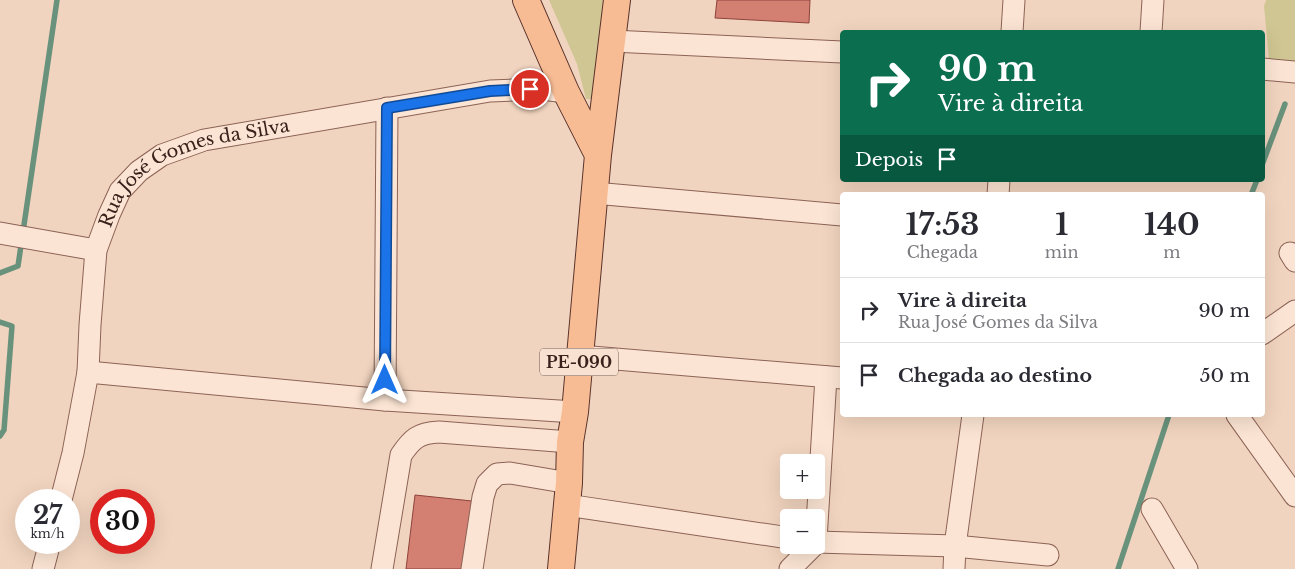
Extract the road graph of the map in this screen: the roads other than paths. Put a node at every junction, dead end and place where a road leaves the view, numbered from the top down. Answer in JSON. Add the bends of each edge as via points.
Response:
{"nodes":[{"id":1,"x":526,"y":0,"type":"edge"},
{"id":2,"x":617,"y":0,"type":"edge"},
{"id":3,"x":1014,"y":0,"type":"edge"},
{"id":4,"x":1153,"y":0,"type":"edge"},
{"id":5,"x":1012,"y":30,"type":"edge"},
{"id":6,"x":1151,"y":30,"type":"edge"},
{"id":7,"x":612,"y":41,"type":"junction"},
{"id":8,"x":840,"y":52,"type":"edge"},
{"id":9,"x":1265,"y":69,"type":"edge"},
{"id":10,"x":1295,"y":72,"type":"edge"},
{"id":11,"x":566,"y":92,"type":"junction"},
{"id":12,"x":387,"y":108,"type":"junction"},
{"id":13,"x":598,"y":156,"type":"junction"},
{"id":14,"x":594,"y":193,"type":"junction"},
{"id":15,"x":840,"y":215,"type":"edge"},
{"id":16,"x":0,"y":233,"type":"edge"},
{"id":17,"x":96,"y":250,"type":"junction"},
{"id":18,"x":1295,"y":311,"type":"edge"},
{"id":19,"x":1265,"y":332,"type":"edge"},
{"id":20,"x":580,"y":356,"type":"junction"},
{"id":21,"x":88,"y":372,"type":"junction"},
{"id":22,"x":834,"y":377,"type":"edge"},
{"id":23,"x":385,"y":400,"type":"junction"},
{"id":24,"x":575,"y":412,"type":"junction"},
{"id":25,"x":973,"y":417,"type":"edge"},
{"id":26,"x":1238,"y":417,"type":"edge"},
{"id":27,"x":570,"y":442,"type":"junction"},
{"id":28,"x":64,"y":489,"type":"edge"},
{"id":29,"x":568,"y":494,"type":"junction"},
{"id":30,"x":1295,"y":496,"type":"edge"},
{"id":31,"x":820,"y":509,"type":"edge"},
{"id":32,"x":1152,"y":509,"type":"dead end"},
{"id":33,"x":780,"y":536,"type":"edge"},
{"id":34,"x":825,"y":541,"type":"edge"},
{"id":35,"x":955,"y":546,"type":"junction"},
{"id":36,"x":47,"y":554,"type":"edge"},
{"id":37,"x":805,"y":554,"type":"edge"},
{"id":38,"x":1048,"y":555,"type":"dead end"},
{"id":39,"x":43,"y":569,"type":"edge"},
{"id":40,"x":382,"y":569,"type":"edge"},
{"id":41,"x":472,"y":569,"type":"edge"},
{"id":42,"x":561,"y":569,"type":"edge"},
{"id":43,"x":790,"y":569,"type":"edge"},
{"id":44,"x":954,"y":569,"type":"edge"},
{"id":45,"x":1187,"y":569,"type":"edge"}],
"edges":[{"from":1,"to":11,"type":"main road"},
{"from":2,"to":7,"type":"main road","number":"PE-090"},
{"from":3,"to":5,"type":"street"},
{"from":4,"to":6,"type":"street"},
{"from":7,"to":8,"type":"street"},
{"from":7,"to":13,"type":"main road","number":"PE-090"},
{"from":9,"to":10,"type":"street"},
{"from":11,"to":12,"type":"street","name":"Rua José Gomes da Silva","via":[[542,89],[490,91]]},
{"from":11,"to":13,"type":"main road"},
{"from":12,"to":17,"type":"street","name":"Rua José Gomes da Silva","via":[[204,140],[162,155],[139,171],[120,191]]},
{"from":12,"to":23,"type":"street"},
{"from":13,"to":14,"type":"main road","number":"PE-090"},
{"from":14,"to":15,"type":"street"},
{"from":14,"to":20,"type":"main road","number":"PE-090"},
{"from":16,"to":17,"type":"street"},
{"from":17,"to":21,"type":"street","name":"Rua José Gomes da Silva"},
{"from":18,"to":19,"type":"street"},
{"from":20,"to":22,"type":"street"},
{"from":20,"to":24,"type":"main road","number":"PE-090"},
{"from":21,"to":23,"type":"street"},
{"from":21,"to":28,"type":"street","name":"Rua José Gomes da Silva"},
{"from":22,"to":31,"type":"street"},
{"from":23,"to":24,"type":"street"},
{"from":24,"to":27,"type":"main road","number":"PE-090"},
{"from":25,"to":35,"type":"street"},
{"from":26,"to":30,"type":"street"},
{"from":27,"to":29,"type":"main road","number":"PE-090"},
{"from":27,"to":40,"type":"street","via":[[439,432],[425,432],[411,440],[401,456]]},
{"from":29,"to":33,"type":"street"},
{"from":29,"to":41,"type":"street","via":[[510,473],[497,474],[483,497]]},
{"from":29,"to":42,"type":"main road","number":"PE-090"},
{"from":32,"to":45,"type":"street"},
{"from":34,"to":35,"type":"street"},
{"from":35,"to":38,"type":"street"},
{"from":35,"to":44,"type":"street"},
{"from":36,"to":39,"type":"street"},
{"from":37,"to":43,"type":"street"}]}
